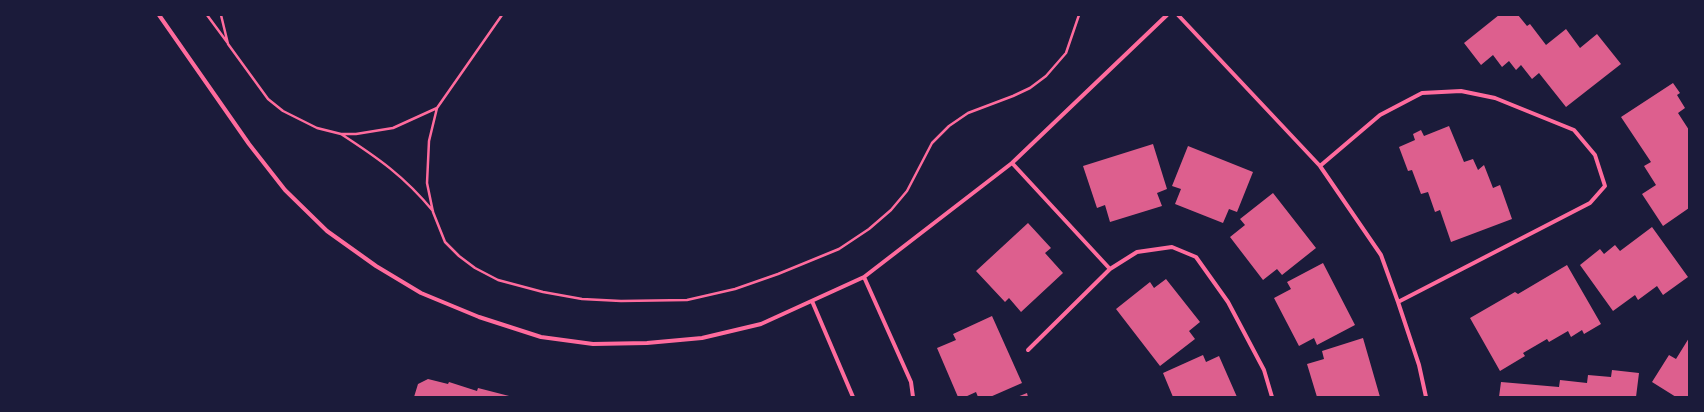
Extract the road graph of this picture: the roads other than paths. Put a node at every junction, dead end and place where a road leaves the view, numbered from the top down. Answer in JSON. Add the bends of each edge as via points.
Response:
{"nodes":[{"id":1,"x":159,"y":15,"type":"edge"},
{"id":2,"x":1167,"y":15,"type":"edge"},
{"id":3,"x":1178,"y":15,"type":"edge"},
{"id":4,"x":1012,"y":162,"type":"junction"},
{"id":5,"x":1320,"y":166,"type":"junction"},
{"id":6,"x":1110,"y":269,"type":"junction"},
{"id":7,"x":864,"y":277,"type":"junction"},
{"id":8,"x":812,"y":302,"type":"junction"},
{"id":9,"x":1398,"y":302,"type":"junction"},
{"id":10,"x":1028,"y":350,"type":"dead end"},
{"id":11,"x":853,"y":397,"type":"edge"},
{"id":12,"x":913,"y":397,"type":"edge"},
{"id":13,"x":1272,"y":397,"type":"edge"},
{"id":14,"x":1426,"y":397,"type":"edge"}],
"edges":[{"from":1,"to":8,"type":"street","via":[[249,144],[285,190],[327,231],[376,266],[422,293],[479,317],[541,337],[592,344],[647,344],[702,338],[761,324]]},
{"from":2,"to":4,"type":"street"},
{"from":3,"to":5,"type":"street"},
{"from":4,"to":6,"type":"street"},
{"from":4,"to":7,"type":"street"},
{"from":5,"to":9,"type":"street","via":[[1381,255]]},
{"from":5,"to":9,"type":"street","via":[[1380,115],[1422,93],[1461,91],[1495,98],[1574,130],[1595,155],[1605,186],[1590,203]]},
{"from":6,"to":10,"type":"street"},
{"from":6,"to":13,"type":"street","via":[[1137,252],[1172,247],[1196,257],[1228,302],[1264,370]]},
{"from":7,"to":8,"type":"street"},
{"from":7,"to":12,"type":"street","via":[[911,382]]},
{"from":8,"to":11,"type":"street"},
{"from":9,"to":14,"type":"street","via":[[1419,365]]}]}
